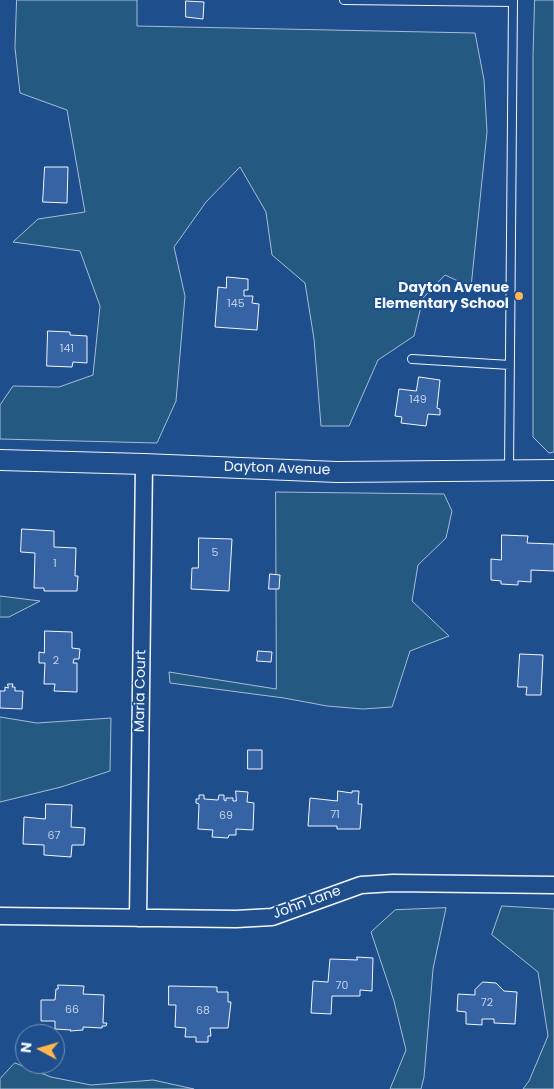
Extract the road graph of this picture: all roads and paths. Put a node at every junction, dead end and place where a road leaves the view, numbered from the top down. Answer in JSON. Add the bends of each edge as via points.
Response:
{"nodes":[{"id":1,"x":344,"y":0,"type":"edge"},
{"id":2,"x":513,"y":1,"type":"edge"},
{"id":3,"x":412,"y":359,"type":"dead end"},
{"id":4,"x":510,"y":365,"type":"junction"},
{"id":5,"x":0,"y":460,"type":"edge"},
{"id":6,"x":144,"y":464,"type":"junction"},
{"id":7,"x":509,"y":470,"type":"junction"},
{"id":8,"x":554,"y":470,"type":"edge"},
{"id":9,"x":554,"y":885,"type":"edge"},
{"id":10,"x":0,"y":916,"type":"edge"},
{"id":11,"x":138,"y":918,"type":"junction"}],
"edges":[{"from":1,"to":2,"type":"lane"},
{"from":2,"to":4,"type":"lane"},
{"from":3,"to":4,"type":"lane"},
{"from":4,"to":7,"type":"lane"},
{"from":5,"to":6,"type":"street","name":"Dayton Avenue"},
{"from":6,"to":7,"type":"street","name":"Dayton Avenue","via":[[337,472]]},
{"from":6,"to":11,"type":"street","name":"Maria Court"},
{"from":7,"to":8,"type":"street","name":"Dayton Avenue"},
{"from":9,"to":11,"type":"street","name":"John Lane","via":[[360,885],[272,917],[236,920]]},
{"from":10,"to":11,"type":"street","name":"John Lane"}]}
